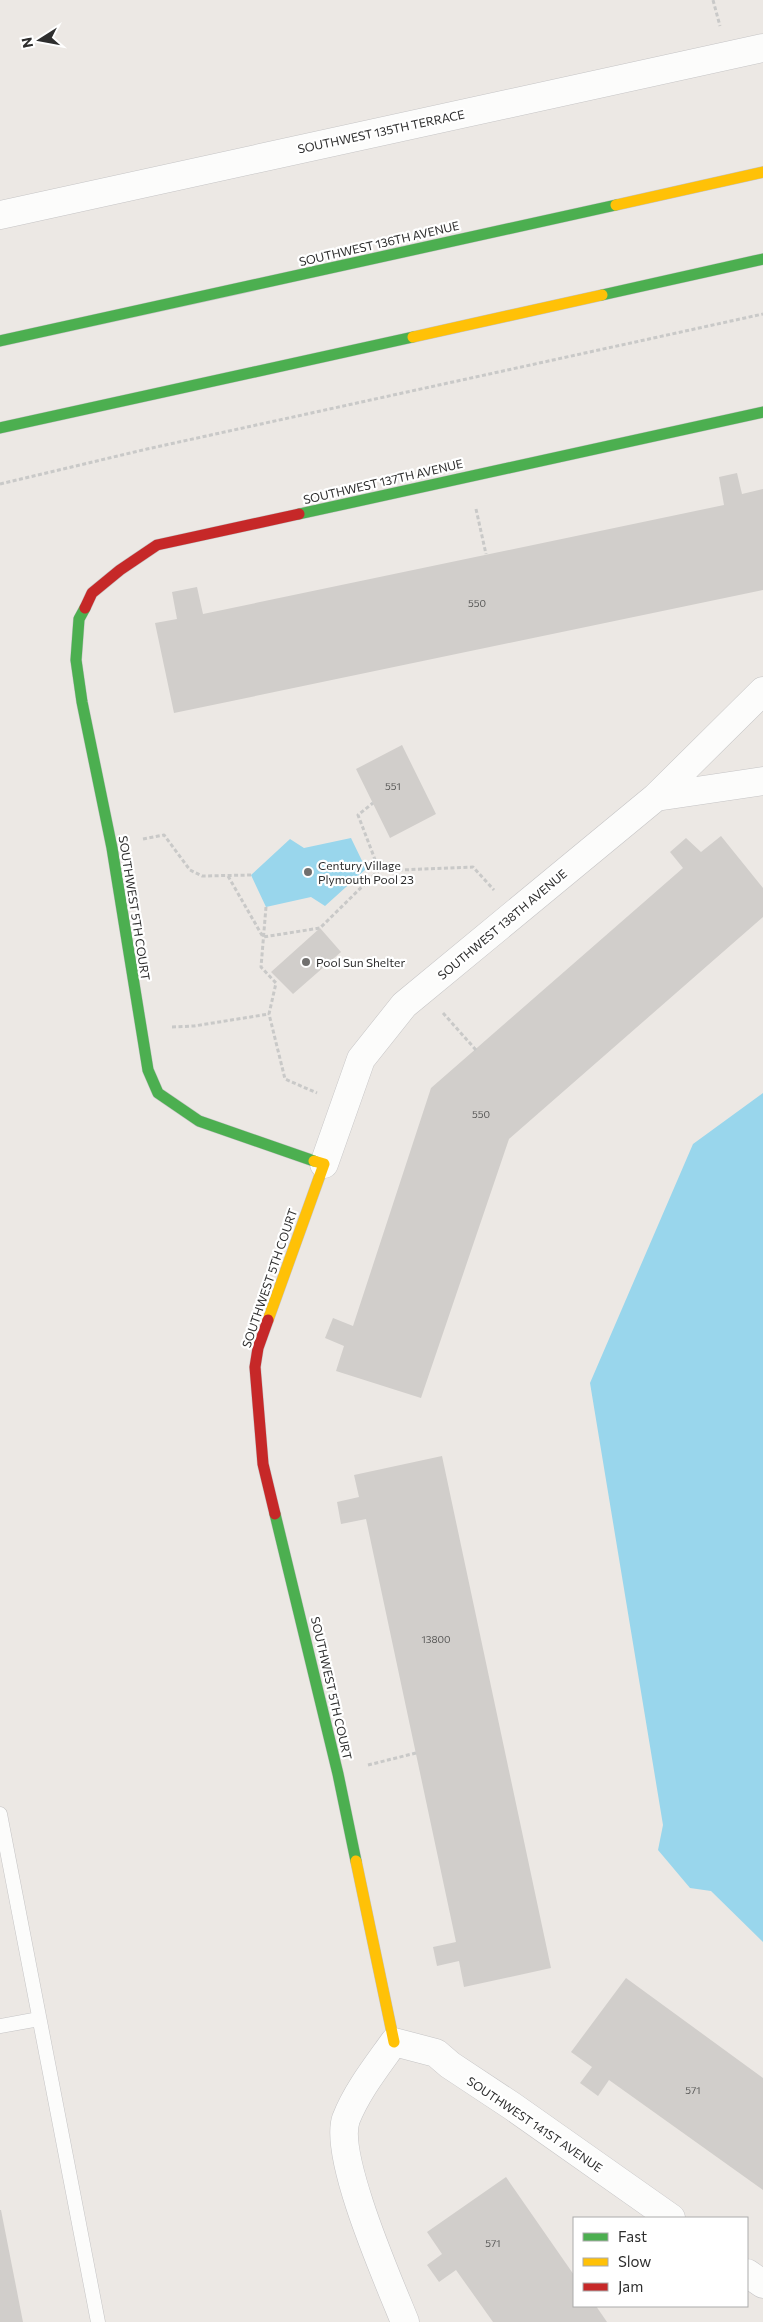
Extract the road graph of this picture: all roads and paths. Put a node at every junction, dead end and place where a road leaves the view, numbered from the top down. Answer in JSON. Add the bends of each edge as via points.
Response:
{"nodes":[{"id":1,"x":763,"y":48,"type":"edge"},
{"id":2,"x":763,"y":172,"type":"edge"},
{"id":3,"x":0,"y":215,"type":"edge"},
{"id":4,"x":763,"y":259,"type":"edge"},
{"id":5,"x":763,"y":314,"type":"edge"},
{"id":6,"x":0,"y":341,"type":"edge"},
{"id":7,"x":763,"y":412,"type":"edge"},
{"id":8,"x":0,"y":428,"type":"edge"},
{"id":9,"x":468,"y":477,"type":"junction"},
{"id":10,"x":0,"y":484,"type":"edge"},
{"id":11,"x":486,"y":554,"type":"dead end"},
{"id":12,"x":76,"y":660,"type":"joint"},
{"id":13,"x":763,"y":691,"type":"edge"},
{"id":14,"x":763,"y":781,"type":"edge"},
{"id":15,"x":656,"y":798,"type":"junction"},
{"id":16,"x":373,"y":803,"type":"dead end"},
{"id":17,"x":112,"y":844,"type":"junction"},
{"id":18,"x":366,"y":869,"type":"dead end"},
{"id":19,"x":380,"y":870,"type":"junction"},
{"id":20,"x":251,"y":875,"type":"dead end"},
{"id":21,"x":228,"y":876,"type":"junction"},
{"id":22,"x":266,"y":907,"type":"dead end"},
{"id":23,"x":514,"y":913,"type":"junction"},
{"id":24,"x":263,"y":937,"type":"junction"},
{"id":25,"x":422,"y":990,"type":"junction"},
{"id":26,"x":269,"y":1014,"type":"junction"},
{"id":27,"x":141,"y":1029,"type":"junction"},
{"id":28,"x":476,"y":1050,"type":"dead end"},
{"id":29,"x":346,"y":1103,"type":"junction"},
{"id":30,"x":324,"y":1164,"type":"junction"},
{"id":31,"x":416,"y":1753,"type":"dead end"},
{"id":32,"x":338,"y":1774,"type":"junction"},
{"id":33,"x":0,"y":1814,"type":"edge"},
{"id":34,"x":40,"y":2020,"type":"junction"},
{"id":35,"x":0,"y":2026,"type":"edge"},
{"id":36,"x":394,"y":2042,"type":"junction"},
{"id":37,"x":670,"y":2217,"type":"edge"},
{"id":38,"x":748,"y":2273,"type":"edge"},
{"id":39,"x":763,"y":2284,"type":"edge"},
{"id":40,"x":98,"y":2322,"type":"edge"},
{"id":41,"x":405,"y":2322,"type":"edge"}],
"edges":[{"from":1,"to":3,"type":"street","name":"SOUTHWEST 135TH TERRACE"},
{"from":2,"to":6,"type":"street","name":"SOUTHWEST 136TH AVENUE"},
{"from":4,"to":8,"type":"street"},
{"from":5,"to":10,"type":"path"},
{"from":7,"to":9,"type":"street","name":"SOUTHWEST 137TH AVENUE"},
{"from":9,"to":11,"type":"path"},
{"from":9,"to":12,"type":"street","name":"SOUTHWEST 137TH AVENUE","via":[[157,545],[92,593],[79,619]]},
{"from":12,"to":17,"type":"street","name":"SOUTHWEST 5TH COURT"},
{"from":13,"to":15,"type":"street"},
{"from":14,"to":15,"type":"street","name":"SOUTHWEST 138TH AVENUE"},
{"from":15,"to":23,"type":"street","name":"SOUTHWEST 138TH AVENUE"},
{"from":16,"to":19,"type":"path","via":[[358,815]]},
{"from":17,"to":21,"type":"path","via":[[164,835],[190,870],[202,876]]},
{"from":17,"to":27,"type":"street","name":"SOUTHWEST 5TH COURT"},
{"from":18,"to":19,"type":"path"},
{"from":19,"to":23,"type":"path","via":[[473,867]]},
{"from":19,"to":24,"type":"path","via":[[320,928]]},
{"from":20,"to":21,"type":"path"},
{"from":21,"to":24,"type":"path"},
{"from":22,"to":24,"type":"path"},
{"from":23,"to":25,"type":"street","name":"SOUTHWEST 138TH AVENUE"},
{"from":24,"to":26,"type":"path","via":[[261,967],[276,983]]},
{"from":25,"to":28,"type":"path"},
{"from":25,"to":29,"type":"street","name":"SOUTHWEST 138TH AVENUE","via":[[404,1005],[361,1058]]},
{"from":26,"to":27,"type":"path","via":[[194,1026]]},
{"from":26,"to":29,"type":"path","via":[[285,1079]]},
{"from":27,"to":30,"type":"street","name":"SOUTHWEST 5TH COURT","via":[[148,1070],[158,1093],[199,1121]]},
{"from":29,"to":30,"type":"street","name":"SOUTHWEST 138TH AVENUE"},
{"from":30,"to":32,"type":"street","name":"SOUTHWEST 5TH COURT","via":[[272,1306],[255,1367],[264,1464]]},
{"from":31,"to":32,"type":"path"},
{"from":32,"to":36,"type":"street","name":"SOUTHWEST 5TH COURT"},
{"from":33,"to":34,"type":"lane"},
{"from":34,"to":35,"type":"lane"},
{"from":34,"to":40,"type":"lane"},
{"from":36,"to":37,"type":"street","name":"SOUTHWEST 141ST AVENUE","via":[[436,2053],[450,2066]]},
{"from":36,"to":41,"type":"street","via":[[368,2079],[345,2121],[346,2151],[352,2182],[370,2235]]},
{"from":38,"to":39,"type":"street"}]}
